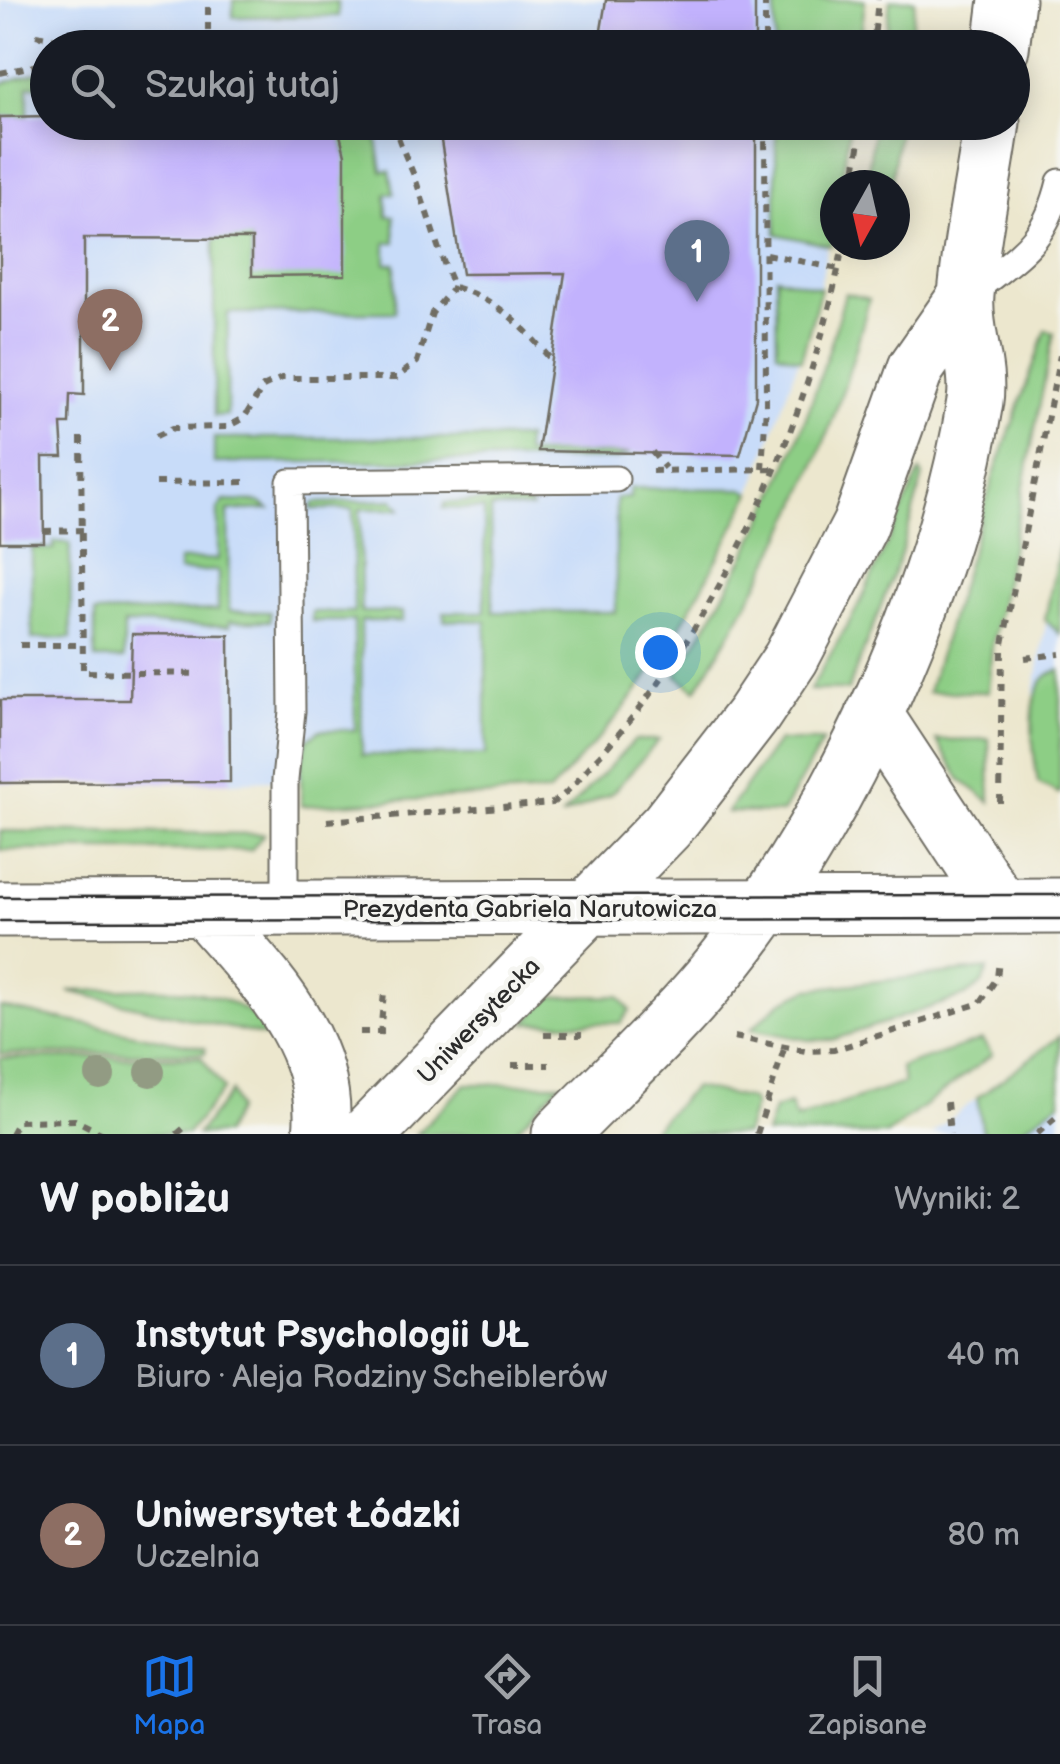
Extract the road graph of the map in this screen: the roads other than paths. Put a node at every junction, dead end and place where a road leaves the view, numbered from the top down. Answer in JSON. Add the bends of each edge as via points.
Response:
{"nodes":[{"id":1,"x":989,"y":140,"type":"edge"},
{"id":2,"x":1060,"y":182,"type":"edge"},
{"id":3,"x":965,"y":298,"type":"junction"},
{"id":4,"x":616,"y":479,"type":"road end"},
{"id":5,"x":874,"y":714,"type":"junction"},
{"id":6,"x":589,"y":906,"type":"junction"},
{"id":7,"x":1000,"y":906,"type":"junction"},
{"id":8,"x":1060,"y":906,"type":"edge"},
{"id":9,"x":0,"y":908,"type":"edge"},
{"id":10,"x":285,"y":908,"type":"junction"},
{"id":11,"x":765,"y":908,"type":"junction"},
{"id":12,"x":204,"y":909,"type":"junction"},
{"id":13,"x":321,"y":1134,"type":"edge"},
{"id":14,"x":368,"y":1134,"type":"edge"},
{"id":15,"x":560,"y":1134,"type":"edge"}],
"edges":[{"from":1,"to":3,"type":"main road"},
{"from":2,"to":3,"type":"lane","via":[[1051,220]]},
{"from":3,"to":5,"type":"main road","via":[[976,397],[926,582]]},
{"from":3,"to":6,"type":"main road","name":"Uniwersytecka","via":[[916,368],[860,525],[791,658],[715,768]]},
{"from":4,"to":10,"type":"lane","via":[[290,482]]},
{"from":5,"to":7,"type":"main road"},
{"from":5,"to":11,"type":"main road"},
{"from":6,"to":10,"type":"main road","name":"Prezydenta Gabriela Narutowicza"},
{"from":6,"to":11,"type":"main road","name":"Prezydenta Gabriela Narutowicza"},
{"from":6,"to":14,"type":"main road","name":"Uniwersytecka"},
{"from":7,"to":8,"type":"main road","name":"Prezydenta Gabriela Narutowicza"},
{"from":7,"to":11,"type":"main road","name":"Prezydenta Gabriela Narutowicza"},
{"from":9,"to":12,"type":"main road","name":"Prezydenta Gabriela Narutowicza"},
{"from":10,"to":12,"type":"main road","name":"Prezydenta Gabriela Narutowicza"},
{"from":11,"to":15,"type":"main road","via":[[657,1036]]},
{"from":12,"to":13,"type":"main road","via":[[306,1040],[321,1094]]}]}
